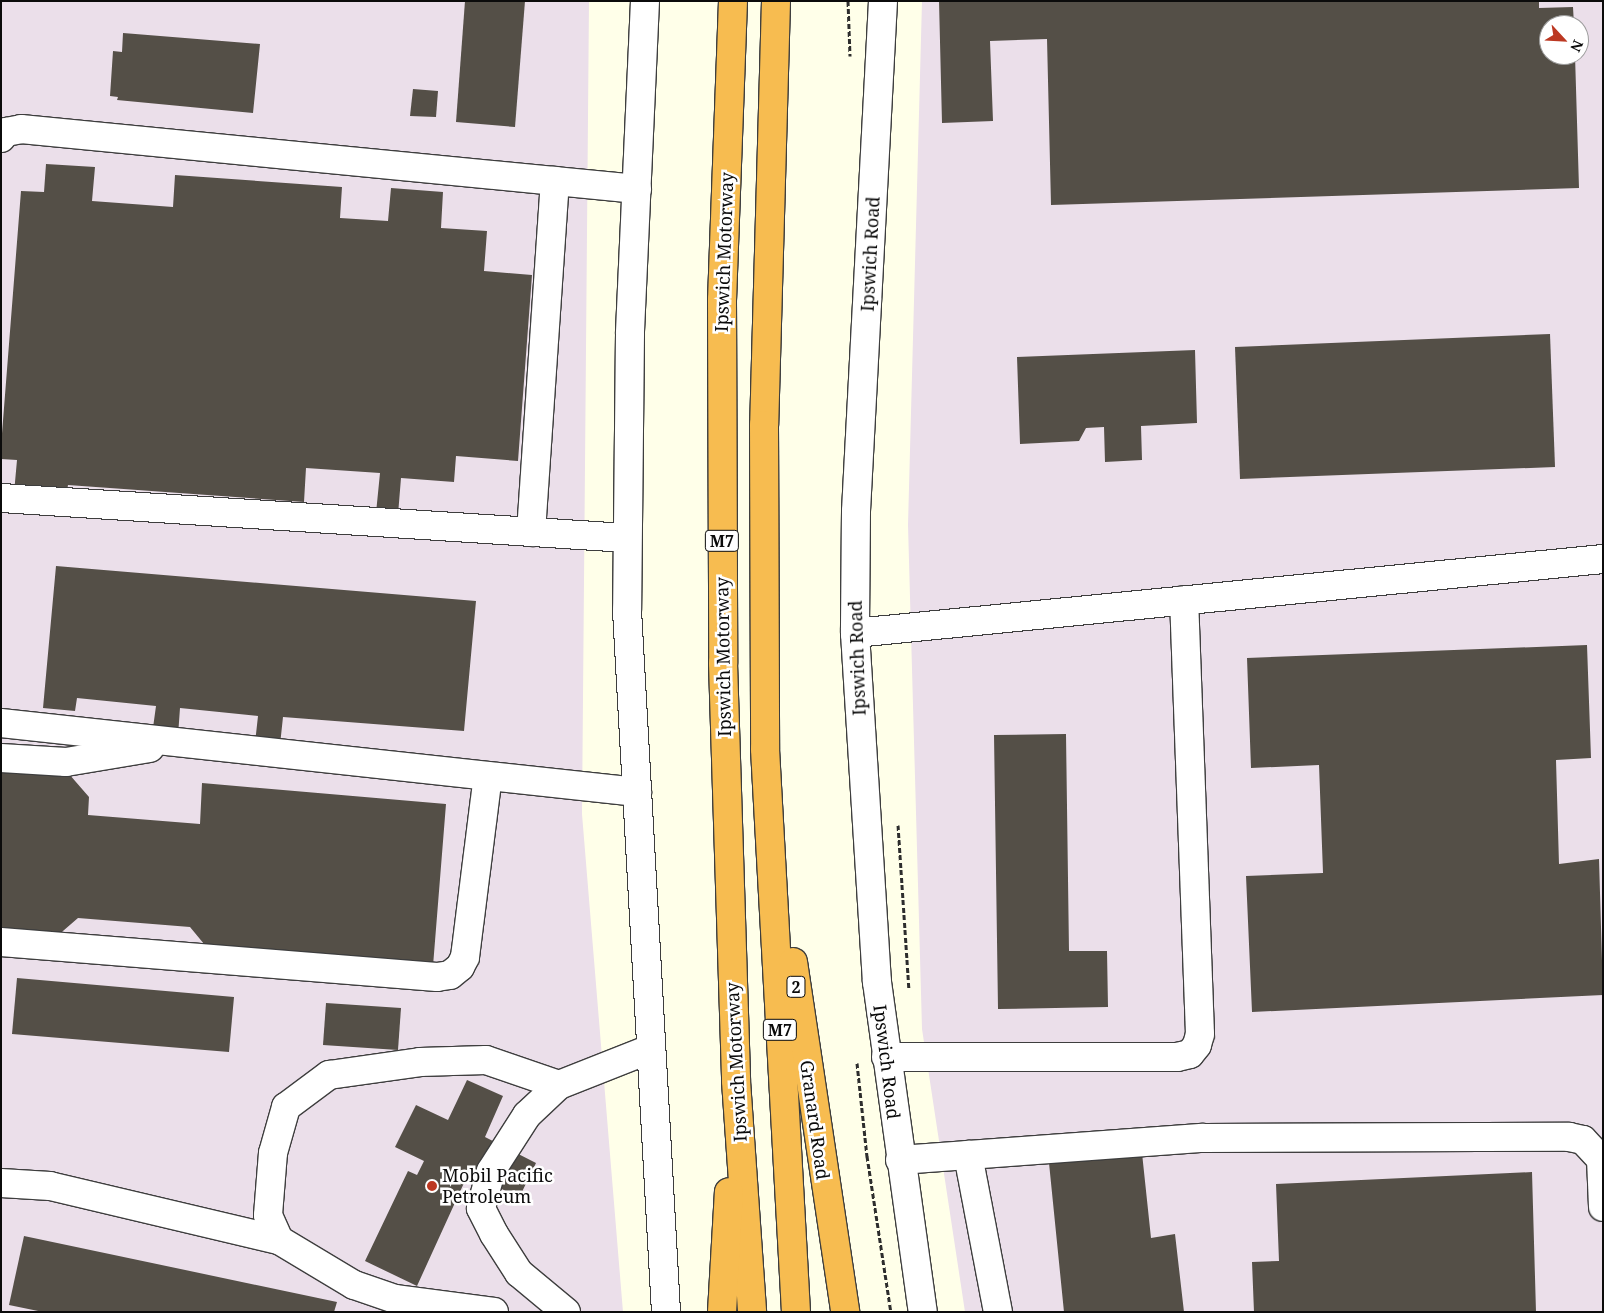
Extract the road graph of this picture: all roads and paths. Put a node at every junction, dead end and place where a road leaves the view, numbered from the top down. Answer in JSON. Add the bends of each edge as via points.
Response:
{"nodes":[{"id":1,"x":645,"y":1,"type":"edge"},
{"id":2,"x":733,"y":1,"type":"edge"},
{"id":3,"x":776,"y":1,"type":"edge"},
{"id":4,"x":883,"y":1,"type":"edge"},
{"id":5,"x":1,"y":138,"type":"edge"},
{"id":6,"x":555,"y":181,"type":"junction"},
{"id":7,"x":637,"y":189,"type":"junction"},
{"id":8,"x":1,"y":498,"type":"edge"},
{"id":9,"x":531,"y":532,"type":"junction"},
{"id":10,"x":627,"y":538,"type":"junction"},
{"id":11,"x":1603,"y":559,"type":"edge"},
{"id":12,"x":1184,"y":600,"type":"junction"},
{"id":13,"x":855,"y":633,"type":"junction"},
{"id":14,"x":1,"y":723,"type":"edge"},
{"id":15,"x":181,"y":743,"type":"junction"},
{"id":16,"x":765,"y":749,"type":"junction"},
{"id":17,"x":1,"y":758,"type":"edge"},
{"id":18,"x":488,"y":776,"type":"junction"},
{"id":19,"x":637,"y":792,"type":"junction"},
{"id":20,"x":1,"y":942,"type":"edge"},
{"id":21,"x":650,"y":1049,"type":"junction"},
{"id":22,"x":886,"y":1057,"type":"junction"},
{"id":23,"x":736,"y":1081,"type":"junction"},
{"id":24,"x":559,"y":1085,"type":"junction"},
{"id":25,"x":968,"y":1155,"type":"junction"},
{"id":26,"x":900,"y":1160,"type":"junction"},
{"id":27,"x":1,"y":1183,"type":"edge"},
{"id":28,"x":1603,"y":1207,"type":"edge"},
{"id":29,"x":279,"y":1240,"type":"junction"},
{"id":30,"x":494,"y":1312,"type":"edge"},
{"id":31,"x":566,"y":1312,"type":"edge"},
{"id":32,"x":666,"y":1312,"type":"edge"},
{"id":33,"x":722,"y":1312,"type":"edge"},
{"id":34,"x":752,"y":1312,"type":"edge"},
{"id":35,"x":796,"y":1312,"type":"edge"},
{"id":36,"x":845,"y":1312,"type":"edge"},
{"id":37,"x":923,"y":1312,"type":"edge"},
{"id":38,"x":998,"y":1312,"type":"edge"}],
"edges":[{"from":1,"to":7,"type":"street"},
{"from":2,"to":23,"type":"highway","name":"Ipswich Motorway","number":"M7","via":[[722,300],[721,482],[726,852]]},
{"from":3,"to":16,"type":"highway","number":"M7","via":[[764,425]]},
{"from":4,"to":13,"type":"street","name":"Ipswich Road","via":[[856,511]]},
{"from":5,"to":6,"type":"street","via":[[6,132],[21,130]]},
{"from":6,"to":7,"type":"street"},
{"from":6,"to":9,"type":"street"},
{"from":7,"to":10,"type":"street","via":[[630,334]]},
{"from":8,"to":9,"type":"street"},
{"from":9,"to":10,"type":"street"},
{"from":10,"to":19,"type":"street","via":[[627,610]]},
{"from":11,"to":12,"type":"street"},
{"from":12,"to":13,"type":"street"},
{"from":12,"to":22,"type":"street","via":[[1200,1034],[1197,1045],[1190,1054],[1177,1058]]},
{"from":13,"to":22,"type":"street","name":"Ipswich Road","via":[[870,912]]},
{"from":14,"to":15,"type":"street"},
{"from":15,"to":17,"type":"street","via":[[66,762]]},
{"from":15,"to":18,"type":"street"},
{"from":16,"to":35,"type":"highway","number":"M7"},
{"from":16,"to":36,"type":"highway","name":"Granard Road","number":"2","via":[[830,1226]]},
{"from":18,"to":19,"type":"street"},
{"from":18,"to":20,"type":"street","via":[[465,957],[460,968],[450,975],[437,977]]},
{"from":19,"to":21,"type":"street"},
{"from":21,"to":24,"type":"street"},
{"from":21,"to":32,"type":"street"},
{"from":22,"to":26,"type":"street","name":"Ipswich Road"},
{"from":23,"to":33,"type":"highway"},
{"from":23,"to":34,"type":"highway","name":"Ipswich Motorway","number":"M7"},
{"from":24,"to":29,"type":"street","via":[[486,1060],[420,1062],[329,1075],[286,1107],[273,1153],[268,1215]]},
{"from":24,"to":31,"type":"street","via":[[527,1115],[491,1171],[481,1208],[519,1273]]},
{"from":25,"to":26,"type":"street"},
{"from":25,"to":28,"type":"street","via":[[1203,1138],[1569,1137],[1583,1140],[1601,1159]]},
{"from":25,"to":38,"type":"street"},
{"from":26,"to":37,"type":"street","name":"Ipswich Road"},
{"from":27,"to":29,"type":"street","via":[[50,1186]]},
{"from":29,"to":30,"type":"street","via":[[354,1285],[387,1296]]}]}
